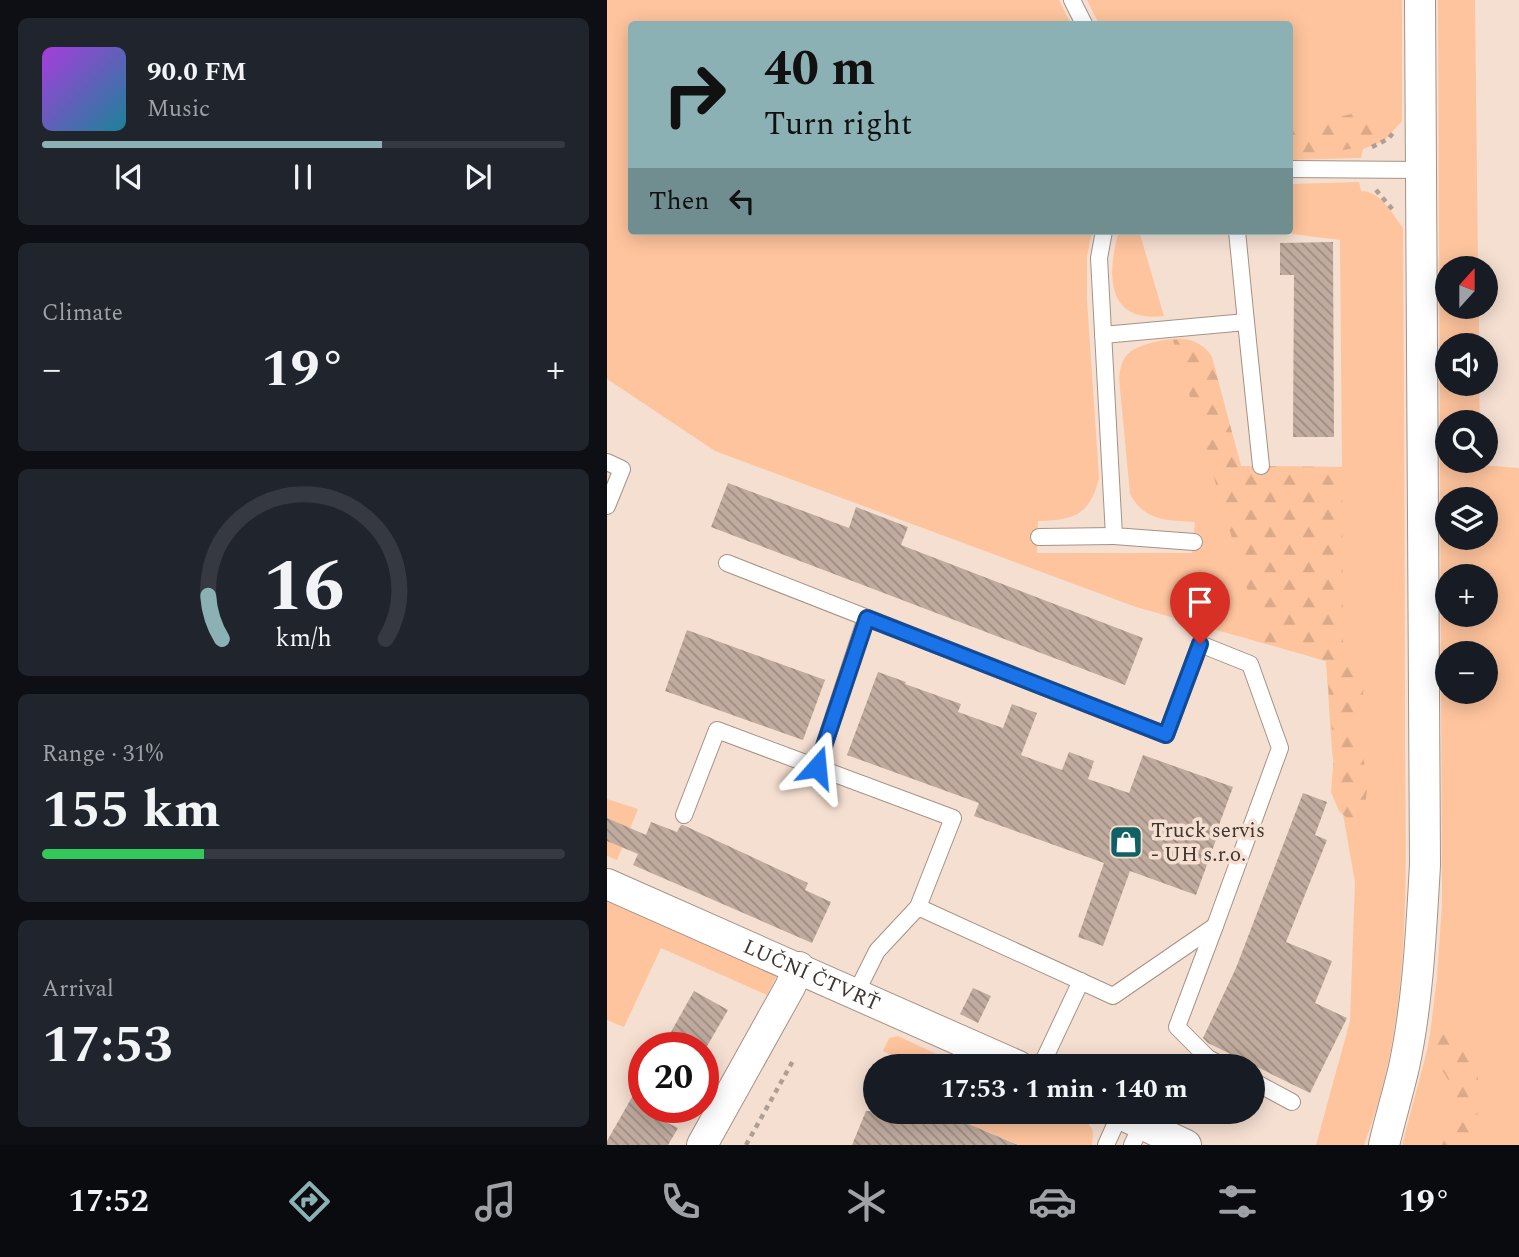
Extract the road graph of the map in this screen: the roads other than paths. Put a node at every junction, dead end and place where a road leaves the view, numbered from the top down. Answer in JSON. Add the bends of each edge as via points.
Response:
{"nodes":[{"id":1,"x":1072,"y":0,"type":"edge"},
{"id":2,"x":1420,"y":0,"type":"edge"},
{"id":3,"x":1082,"y":21,"type":"edge"},
{"id":4,"x":1293,"y":169,"type":"edge"},
{"id":5,"x":1421,"y":170,"type":"junction"},
{"id":6,"x":1103,"y":235,"type":"edge"},
{"id":7,"x":1237,"y":235,"type":"edge"},
{"id":8,"x":1246,"y":322,"type":"junction"},
{"id":9,"x":1103,"y":335,"type":"junction"},
{"id":10,"x":607,"y":462,"type":"edge"},
{"id":11,"x":1261,"y":466,"type":"dead end"},
{"id":12,"x":607,"y":506,"type":"edge"},
{"id":13,"x":1113,"y":536,"type":"junction"},
{"id":14,"x":1039,"y":537,"type":"dead end"},
{"id":15,"x":1194,"y":542,"type":"dead end"},
{"id":16,"x":727,"y":564,"type":"dead end"},
{"id":17,"x":867,"y":618,"type":"junction"},
{"id":18,"x":817,"y":767,"type":"junction"},
{"id":19,"x":684,"y":815,"type":"dead end"},
{"id":20,"x":607,"y":884,"type":"edge"},
{"id":21,"x":918,"y":907,"type":"junction"},
{"id":22,"x":1215,"y":926,"type":"junction"},
{"id":23,"x":799,"y":967,"type":"junction"},
{"id":24,"x":1081,"y":981,"type":"junction"},
{"id":25,"x":856,"y":992,"type":"junction"},
{"id":26,"x":992,"y":1054,"type":"edge"},
{"id":27,"x":1047,"y":1054,"type":"edge"},
{"id":28,"x":1204,"y":1054,"type":"edge"},
{"id":29,"x":1265,"y":1087,"type":"edge"},
{"id":30,"x":1292,"y":1102,"type":"dead end"},
{"id":31,"x":1127,"y":1124,"type":"edge"},
{"id":32,"x":702,"y":1145,"type":"edge"},
{"id":33,"x":1106,"y":1145,"type":"edge"},
{"id":34,"x":1186,"y":1145,"type":"edge"},
{"id":35,"x":1384,"y":1145,"type":"edge"}],
"edges":[{"from":1,"to":3,"type":"lane"},
{"from":2,"to":5,"type":"street"},
{"from":4,"to":5,"type":"lane"},
{"from":5,"to":35,"type":"street","via":[[1425,865],[1414,1010]]},
{"from":6,"to":9,"type":"lane","via":[[1099,258]]},
{"from":7,"to":8,"type":"lane"},
{"from":8,"to":9,"type":"lane"},
{"from":8,"to":11,"type":"lane"},
{"from":9,"to":13,"type":"lane"},
{"from":10,"to":12,"type":"lane","via":[[622,469]]},
{"from":13,"to":14,"type":"lane"},
{"from":13,"to":15,"type":"lane"},
{"from":16,"to":17,"type":"lane"},
{"from":17,"to":18,"type":"lane"},
{"from":17,"to":22,"type":"lane","via":[[1166,735],[1200,644],[1250,664],[1280,748]]},
{"from":18,"to":19,"type":"lane","via":[[717,730]]},
{"from":18,"to":21,"type":"lane","via":[[953,818]]},
{"from":20,"to":23,"type":"street","name":"LUČNÍ ČTVRŤ"},
{"from":21,"to":24,"type":"lane"},
{"from":21,"to":25,"type":"lane","via":[[877,951]]},
{"from":22,"to":24,"type":"lane","via":[[1113,996]]},
{"from":22,"to":28,"type":"lane","via":[[1177,1027]]},
{"from":23,"to":25,"type":"street","name":"LUČNÍ ČTVRŤ"},
{"from":23,"to":32,"type":"street"},
{"from":24,"to":27,"type":"lane"},
{"from":25,"to":26,"type":"street","name":"LUČNÍ ČTVRŤ"},
{"from":29,"to":30,"type":"lane"},
{"from":31,"to":33,"type":"lane"},
{"from":31,"to":34,"type":"street"}]}
